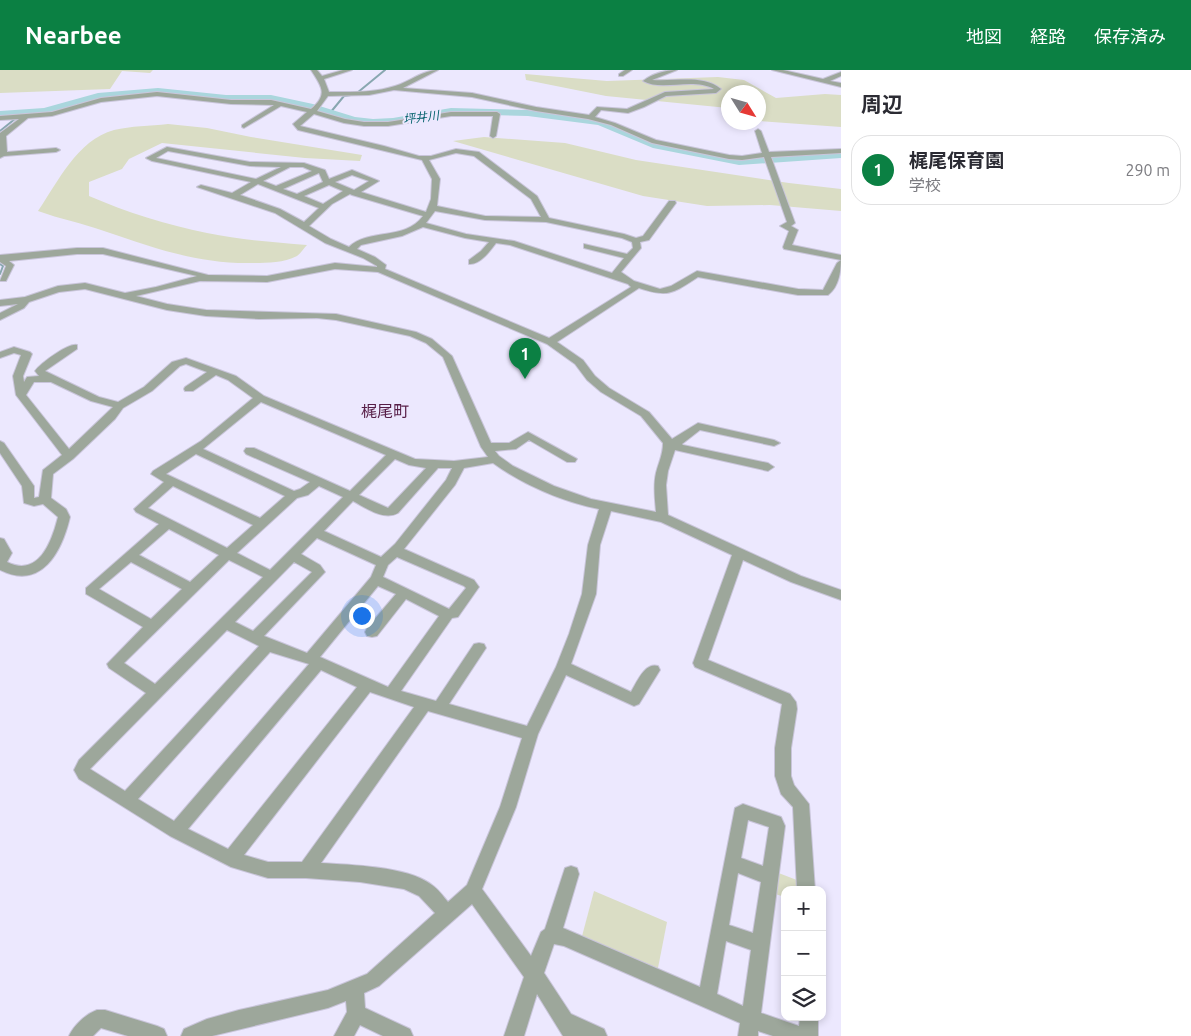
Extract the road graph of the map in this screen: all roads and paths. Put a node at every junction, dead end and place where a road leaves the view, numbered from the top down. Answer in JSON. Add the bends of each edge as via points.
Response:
{"nodes":[{"id":1,"x":314,"y":70,"type":"edge"},
{"id":2,"x":348,"y":70,"type":"edge"},
{"id":3,"x":435,"y":70,"type":"edge"},
{"id":4,"x":629,"y":70,"type":"edge"},
{"id":5,"x":674,"y":70,"type":"edge"},
{"id":6,"x":775,"y":70,"type":"edge"},
{"id":7,"x":841,"y":74,"type":"edge"},
{"id":8,"x":621,"y":75,"type":"dead end"},
{"id":9,"x":319,"y":79,"type":"junction"},
{"id":10,"x":428,"y":81,"type":"junction"},
{"id":11,"x":824,"y":81,"type":"junction"},
{"id":12,"x":841,"y":84,"type":"edge"},
{"id":13,"x":396,"y":88,"type":"junction"},
{"id":14,"x":436,"y":92,"type":"junction"},
{"id":15,"x":325,"y":94,"type":"junction"},
{"id":16,"x":472,"y":95,"type":"junction"},
{"id":17,"x":455,"y":103,"type":"junction"},
{"id":18,"x":280,"y":104,"type":"junction"},
{"id":19,"x":523,"y":106,"type":"junction"},
{"id":20,"x":316,"y":108,"type":"junction"},
{"id":21,"x":24,"y":116,"type":"junction"},
{"id":22,"x":591,"y":117,"type":"junction"},
{"id":23,"x":0,"y":118,"type":"edge"},
{"id":24,"x":244,"y":126,"type":"dead end"},
{"id":25,"x":758,"y":131,"type":"dead end"},
{"id":26,"x":493,"y":136,"type":"dead end"},
{"id":27,"x":56,"y":150,"type":"dead end"},
{"id":28,"x":841,"y":151,"type":"edge"},
{"id":29,"x":2,"y":155,"type":"edge"},
{"id":30,"x":424,"y":158,"type":"junction"},
{"id":31,"x":768,"y":158,"type":"junction"},
{"id":32,"x":241,"y":162,"type":"junction"},
{"id":33,"x":291,"y":165,"type":"junction"},
{"id":34,"x":319,"y":170,"type":"junction"},
{"id":35,"x":226,"y":173,"type":"junction"},
{"id":36,"x":257,"y":181,"type":"junction"},
{"id":37,"x":327,"y":183,"type":"junction"},
{"id":38,"x":201,"y":187,"type":"dead end"},
{"id":39,"x":278,"y":188,"type":"junction"},
{"id":40,"x":352,"y":192,"type":"junction"},
{"id":41,"x":234,"y":195,"type":"junction"},
{"id":42,"x":298,"y":196,"type":"junction"},
{"id":43,"x":672,"y":203,"type":"dead end"},
{"id":44,"x":324,"y":207,"type":"junction"},
{"id":45,"x":433,"y":208,"type":"junction"},
{"id":46,"x":427,"y":215,"type":"junction"},
{"id":47,"x":546,"y":220,"type":"junction"},
{"id":48,"x":420,"y":224,"type":"junction"},
{"id":49,"x":304,"y":226,"type":"junction"},
{"id":50,"x":494,"y":240,"type":"junction"},
{"id":51,"x":636,"y":241,"type":"junction"},
{"id":52,"x":587,"y":246,"type":"dead end"},
{"id":53,"x":352,"y":248,"type":"junction"},
{"id":54,"x":628,"y":257,"type":"junction"},
{"id":55,"x":1,"y":258,"type":"edge"},
{"id":56,"x":841,"y":258,"type":"edge"},
{"id":57,"x":472,"y":262,"type":"dead end"},
{"id":58,"x":841,"y":263,"type":"edge"},
{"id":59,"x":380,"y":270,"type":"junction"},
{"id":60,"x":212,"y":277,"type":"junction"},
{"id":61,"x":3,"y":279,"type":"dead end"},
{"id":62,"x":635,"y":285,"type":"junction"},
{"id":63,"x":123,"y":296,"type":"junction"},
{"id":64,"x":26,"y":300,"type":"junction"},
{"id":65,"x":0,"y":303,"type":"edge"},
{"id":66,"x":0,"y":317,"type":"edge"},
{"id":67,"x":550,"y":342,"type":"junction"},
{"id":68,"x":74,"y":347,"type":"dead end"},
{"id":69,"x":0,"y":355,"type":"edge"},
{"id":70,"x":214,"y":372,"type":"junction"},
{"id":71,"x":50,"y":379,"type":"junction"},
{"id":72,"x":188,"y":389,"type":"dead end"},
{"id":73,"x":21,"y":396,"type":"junction"},
{"id":74,"x":260,"y":398,"type":"junction"},
{"id":75,"x":118,"y":406,"type":"junction"},
{"id":76,"x":672,"y":442,"type":"junction"},
{"id":77,"x":774,"y":443,"type":"dead end"},
{"id":78,"x":0,"y":445,"type":"edge"},
{"id":79,"x":488,"y":447,"type":"junction"},
{"id":80,"x":194,"y":449,"type":"junction"},
{"id":81,"x":250,"y":451,"type":"dead end"},
{"id":82,"x":393,"y":454,"type":"junction"},
{"id":83,"x":69,"y":456,"type":"junction"},
{"id":84,"x":261,"y":456,"type":"junction"},
{"id":85,"x":495,"y":459,"type":"junction"},
{"id":86,"x":571,"y":459,"type":"dead end"},
{"id":87,"x":436,"y":464,"type":"junction"},
{"id":88,"x":460,"y":464,"type":"junction"},
{"id":89,"x":768,"y":467,"type":"dead end"},
{"id":90,"x":243,"y":472,"type":"junction"},
{"id":91,"x":172,"y":481,"type":"junction"},
{"id":92,"x":318,"y":481,"type":"junction"},
{"id":93,"x":293,"y":495,"type":"junction"},
{"id":94,"x":351,"y":496,"type":"junction"},
{"id":95,"x":45,"y":500,"type":"junction"},
{"id":96,"x":606,"y":507,"type":"junction"},
{"id":97,"x":662,"y":517,"type":"junction"},
{"id":98,"x":167,"y":524,"type":"junction"},
{"id":99,"x":261,"y":524,"type":"junction"},
{"id":100,"x":315,"y":532,"type":"junction"},
{"id":101,"x":0,"y":542,"type":"edge"},
{"id":102,"x":396,"y":550,"type":"junction"},
{"id":103,"x":739,"y":553,"type":"junction"},
{"id":104,"x":228,"y":555,"type":"junction"},
{"id":105,"x":130,"y":556,"type":"junction"},
{"id":106,"x":292,"y":556,"type":"junction"},
{"id":107,"x":383,"y":563,"type":"junction"},
{"id":108,"x":0,"y":564,"type":"edge"},
{"id":109,"x":271,"y":576,"type":"junction"},
{"id":110,"x":376,"y":579,"type":"junction"},
{"id":111,"x":192,"y":588,"type":"junction"},
{"id":112,"x":404,"y":593,"type":"junction"},
{"id":113,"x":841,"y":595,"type":"edge"},
{"id":114,"x":448,"y":614,"type":"junction"},
{"id":115,"x":225,"y":623,"type":"junction"},
{"id":116,"x":152,"y":626,"type":"junction"},
{"id":117,"x":372,"y":632,"type":"dead end"},
{"id":118,"x":254,"y":638,"type":"junction"},
{"id":119,"x":268,"y":645,"type":"junction"},
{"id":120,"x":479,"y":648,"type":"dead end"},
{"id":121,"x":315,"y":661,"type":"junction"},
{"id":122,"x":563,"y":667,"type":"junction"},
{"id":123,"x":653,"y":670,"type":"dead end"},
{"id":124,"x":367,"y":685,"type":"junction"},
{"id":125,"x":156,"y":692,"type":"junction"},
{"id":126,"x":391,"y":694,"type":"junction"},
{"id":127,"x":432,"y":705,"type":"junction"},
{"id":128,"x":531,"y":734,"type":"junction"},
{"id":129,"x":126,"y":801,"type":"junction"},
{"id":130,"x":176,"y":831,"type":"junction"},
{"id":131,"x":231,"y":859,"type":"junction"},
{"id":132,"x":732,"y":862,"type":"junction"},
{"id":133,"x":306,"y":870,"type":"junction"},
{"id":134,"x":571,"y":874,"type":"dead end"},
{"id":135,"x":771,"y":877,"type":"junction"},
{"id":136,"x":806,"y":886,"type":"edge"},
{"id":137,"x":473,"y":891,"type":"junction"},
{"id":138,"x":448,"y":914,"type":"junction"},
{"id":139,"x":720,"y":930,"type":"junction"},
{"id":140,"x":552,"y":935,"type":"junction"},
{"id":141,"x":762,"y":946,"type":"junction"},
{"id":142,"x":535,"y":975,"type":"junction"},
{"id":143,"x":355,"y":988,"type":"junction"},
{"id":144,"x":708,"y":999,"type":"junction"},
{"id":145,"x":356,"y":1013,"type":"junction"},
{"id":146,"x":809,"y":1021,"type":"edge"},
{"id":147,"x":750,"y":1028,"type":"edge"},
{"id":148,"x":569,"y":1029,"type":"edge"},
{"id":149,"x":206,"y":1033,"type":"edge"},
{"id":150,"x":79,"y":1036,"type":"edge"},
{"id":151,"x":157,"y":1036,"type":"edge"},
{"id":152,"x":344,"y":1036,"type":"edge"},
{"id":153,"x":403,"y":1036,"type":"edge"},
{"id":154,"x":514,"y":1036,"type":"edge"},
{"id":155,"x":597,"y":1036,"type":"edge"},
{"id":156,"x":800,"y":1036,"type":"edge"},
{"id":157,"x":808,"y":1036,"type":"edge"}],
"edges":[{"from":1,"to":9,"type":"street"},
{"from":2,"to":9,"type":"street"},
{"from":3,"to":10,"type":"street"},
{"from":4,"to":8,"type":"street"},
{"from":5,"to":22,"type":"street","via":[[646,81],[704,84],[718,89],[665,94],[628,111],[598,108]]},
{"from":6,"to":11,"type":"street"},
{"from":7,"to":11,"type":"street","via":[[830,74]]},
{"from":9,"to":15,"type":"street"},
{"from":10,"to":13,"type":"street"},
{"from":10,"to":14,"type":"street"},
{"from":11,"to":12,"type":"street"},
{"from":13,"to":14,"type":"street"},
{"from":13,"to":15,"type":"street","via":[[374,94]]},
{"from":14,"to":16,"type":"street"},
{"from":14,"to":17,"type":"street"},
{"from":15,"to":20,"type":"street"},
{"from":16,"to":17,"type":"street"},
{"from":16,"to":19,"type":"street"},
{"from":17,"to":19,"type":"street","via":[[513,109]]},
{"from":17,"to":20,"type":"street","via":[[391,119],[353,117]]},
{"from":18,"to":20,"type":"street"},
{"from":18,"to":21,"type":"street","via":[[142,95],[101,100],[62,112]]},
{"from":18,"to":24,"type":"street"},
{"from":19,"to":22,"type":"street"},
{"from":20,"to":26,"type":"street","via":[[344,121],[376,125],[451,114],[497,114]]},
{"from":20,"to":30,"type":"street","via":[[296,124],[297,127]]},
{"from":21,"to":23,"type":"street"},
{"from":21,"to":29,"type":"street","via":[[2,135],[5,146]]},
{"from":22,"to":31,"type":"street","via":[[670,146],[742,158]]},
{"from":25,"to":31,"type":"street"},
{"from":27,"to":29,"type":"street"},
{"from":28,"to":31,"type":"street"},
{"from":30,"to":45,"type":"street","via":[[436,179]]},
{"from":30,"to":47,"type":"street","via":[[456,151],[476,154],[534,198]]},
{"from":31,"to":56,"type":"street","via":[[791,223],[784,226],[794,230],[787,247]]},
{"from":32,"to":33,"type":"street"},
{"from":32,"to":35,"type":"street"},
{"from":32,"to":35,"type":"street","via":[[167,149],[150,158]]},
{"from":33,"to":34,"type":"street"},
{"from":33,"to":36,"type":"street"},
{"from":34,"to":37,"type":"street"},
{"from":34,"to":39,"type":"street"},
{"from":35,"to":36,"type":"street"},
{"from":36,"to":39,"type":"street"},
{"from":36,"to":41,"type":"street"},
{"from":37,"to":40,"type":"street"},
{"from":37,"to":40,"type":"street","via":[[354,172],[375,181]]},
{"from":37,"to":42,"type":"street"},
{"from":38,"to":41,"type":"street"},
{"from":39,"to":42,"type":"street"},
{"from":40,"to":44,"type":"street"},
{"from":40,"to":46,"type":"street"},
{"from":41,"to":49,"type":"street","via":[[270,208]]},
{"from":42,"to":44,"type":"street"},
{"from":43,"to":51,"type":"street","via":[[646,238]]},
{"from":44,"to":49,"type":"street"},
{"from":45,"to":46,"type":"street"},
{"from":45,"to":47,"type":"street","via":[[484,218]]},
{"from":46,"to":48,"type":"street"},
{"from":47,"to":51,"type":"street"},
{"from":48,"to":50,"type":"street"},
{"from":48,"to":53,"type":"street","via":[[399,234],[358,243]]},
{"from":49,"to":53,"type":"street","via":[[334,244]]},
{"from":50,"to":57,"type":"street"},
{"from":50,"to":62,"type":"street"},
{"from":51,"to":54,"type":"street","via":[[636,248]]},
{"from":52,"to":54,"type":"street"},
{"from":53,"to":59,"type":"street","via":[[381,264]]},
{"from":54,"to":62,"type":"street","via":[[616,273]]},
{"from":55,"to":60,"type":"street","via":[[103,250]]},
{"from":55,"to":61,"type":"street","via":[[10,265]]},
{"from":58,"to":62,"type":"street","via":[[826,293],[798,292],[697,274],[665,292]]},
{"from":59,"to":60,"type":"street","via":[[335,266],[267,279]]},
{"from":59,"to":67,"type":"street"},
{"from":60,"to":63,"type":"street"},
{"from":62,"to":67,"type":"street","via":[[631,291]]},
{"from":63,"to":64,"type":"street","via":[[85,286],[71,286]]},
{"from":63,"to":79,"type":"street","via":[[167,308],[206,313],[259,316],[317,314],[422,337],[447,356]]},
{"from":64,"to":65,"type":"street"},
{"from":64,"to":66,"type":"street"},
{"from":67,"to":76,"type":"street","via":[[579,362],[605,390],[645,414]]},
{"from":68,"to":71,"type":"street","via":[[40,371]]},
{"from":69,"to":73,"type":"street","via":[[14,350],[27,354],[18,376]]},
{"from":70,"to":72,"type":"street"},
{"from":70,"to":74,"type":"street","via":[[237,381]]},
{"from":70,"to":75,"type":"street","via":[[186,361],[179,362],[148,389]]},
{"from":71,"to":73,"type":"street","via":[[31,379]]},
{"from":71,"to":75,"type":"street"},
{"from":73,"to":83,"type":"street"},
{"from":74,"to":80,"type":"street"},
{"from":74,"to":82,"type":"street"},
{"from":75,"to":83,"type":"street","via":[[111,417]]},
{"from":76,"to":77,"type":"street","via":[[698,426]]},
{"from":76,"to":89,"type":"street","via":[[679,448]]},
{"from":76,"to":97,"type":"street","via":[[660,485]]},
{"from":78,"to":95,"type":"street","via":[[28,486],[28,500]]},
{"from":79,"to":85,"type":"street"},
{"from":79,"to":86,"type":"street","via":[[512,447],[528,435]]},
{"from":80,"to":90,"type":"street"},
{"from":80,"to":91,"type":"street","via":[[157,474]]},
{"from":81,"to":84,"type":"street"},
{"from":82,"to":87,"type":"street","via":[[413,462]]},
{"from":82,"to":94,"type":"street"},
{"from":83,"to":95,"type":"street","via":[[47,473]]},
{"from":84,"to":90,"type":"street"},
{"from":84,"to":92,"type":"street"},
{"from":85,"to":88,"type":"street"},
{"from":85,"to":96,"type":"street","via":[[550,489]]},
{"from":87,"to":88,"type":"street"},
{"from":87,"to":94,"type":"street","via":[[391,513]]},
{"from":88,"to":102,"type":"street","via":[[451,482]]},
{"from":90,"to":93,"type":"street"},
{"from":91,"to":98,"type":"street","via":[[140,509]]},
{"from":91,"to":99,"type":"street"},
{"from":92,"to":93,"type":"street","via":[[304,492]]},
{"from":92,"to":94,"type":"street"},
{"from":93,"to":99,"type":"street"},
{"from":94,"to":100,"type":"street"},
{"from":95,"to":108,"type":"street","via":[[64,517],[53,550],[29,570],[15,571]]},
{"from":96,"to":97,"type":"street"},
{"from":96,"to":122,"type":"street","via":[[594,545],[586,605]]},
{"from":97,"to":103,"type":"street"},
{"from":98,"to":104,"type":"street"},
{"from":98,"to":105,"type":"street"},
{"from":99,"to":104,"type":"street"},
{"from":100,"to":106,"type":"street"},
{"from":100,"to":107,"type":"street"},
{"from":101,"to":108,"type":"street","via":[[6,553]]},
{"from":102,"to":107,"type":"street"},
{"from":102,"to":114,"type":"street","via":[[472,585],[453,614]]},
{"from":103,"to":113,"type":"street"},
{"from":103,"to":136,"type":"street","via":[[700,664],[789,702],[783,776],[787,789],[801,804]]},
{"from":104,"to":109,"type":"street"},
{"from":104,"to":111,"type":"street"},
{"from":105,"to":111,"type":"street"},
{"from":105,"to":116,"type":"street","via":[[91,590]]},
{"from":106,"to":109,"type":"street"},
{"from":106,"to":118,"type":"street","via":[[319,572]]},
{"from":107,"to":110,"type":"street"},
{"from":109,"to":115,"type":"street"},
{"from":110,"to":112,"type":"street"},
{"from":110,"to":121,"type":"street"},
{"from":111,"to":116,"type":"street"},
{"from":112,"to":114,"type":"street"},
{"from":112,"to":117,"type":"street"},
{"from":114,"to":126,"type":"street"},
{"from":115,"to":118,"type":"street"},
{"from":115,"to":125,"type":"street"},
{"from":116,"to":125,"type":"street","via":[[114,664]]},
{"from":118,"to":119,"type":"street"},
{"from":119,"to":121,"type":"street"},
{"from":119,"to":129,"type":"street"},
{"from":120,"to":127,"type":"street"},
{"from":121,"to":124,"type":"street"},
{"from":121,"to":130,"type":"street"},
{"from":122,"to":123,"type":"street","via":[[634,700]]},
{"from":122,"to":128,"type":"street"},
{"from":124,"to":126,"type":"street"},
{"from":124,"to":131,"type":"street"},
{"from":125,"to":129,"type":"street","via":[[82,767],[84,774]]},
{"from":126,"to":127,"type":"street"},
{"from":127,"to":128,"type":"street"},
{"from":127,"to":133,"type":"street"},
{"from":128,"to":137,"type":"street","via":[[508,807]]},
{"from":129,"to":130,"type":"street"},
{"from":130,"to":131,"type":"street"},
{"from":131,"to":133,"type":"street","via":[[268,870]]},
{"from":132,"to":135,"type":"street"},
{"from":132,"to":135,"type":"street","via":[[741,812],[775,822]]},
{"from":132,"to":139,"type":"street"},
{"from":133,"to":138,"type":"street","via":[[405,881],[425,890]]},
{"from":134,"to":140,"type":"street"},
{"from":135,"to":141,"type":"street"},
{"from":137,"to":138,"type":"street"},
{"from":137,"to":142,"type":"street"},
{"from":138,"to":143,"type":"street","via":[[381,974]]},
{"from":139,"to":141,"type":"street"},
{"from":139,"to":144,"type":"street"},
{"from":140,"to":142,"type":"street","via":[[545,943]]},
{"from":140,"to":144,"type":"street","via":[[565,937]]},
{"from":141,"to":147,"type":"street"},
{"from":142,"to":148,"type":"street"},
{"from":142,"to":154,"type":"street"},
{"from":143,"to":145,"type":"street"},
{"from":143,"to":149,"type":"street","via":[[328,999]]},
{"from":144,"to":147,"type":"street"},
{"from":145,"to":152,"type":"street"},
{"from":145,"to":153,"type":"street"},
{"from":146,"to":157,"type":"street"},
{"from":147,"to":156,"type":"street"},
{"from":148,"to":155,"type":"street"},
{"from":150,"to":151,"type":"street","via":[[97,1019]]}]}
